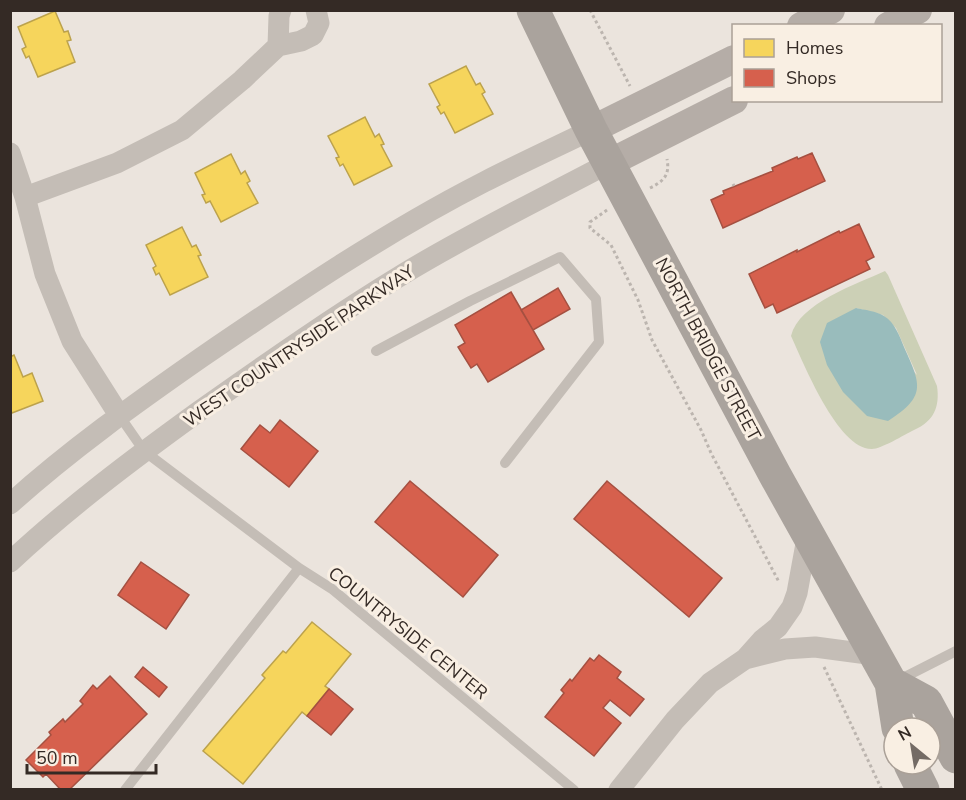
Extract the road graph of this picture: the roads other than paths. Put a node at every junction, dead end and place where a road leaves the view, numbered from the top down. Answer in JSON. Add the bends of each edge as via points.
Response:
{"nodes":[{"id":1,"x":281,"y":10,"type":"edge"},
{"id":2,"x":316,"y":10,"type":"edge"},
{"id":3,"x":533,"y":10,"type":"edge"},
{"id":4,"x":831,"y":10,"type":"edge"},
{"id":5,"x":918,"y":10,"type":"edge"},
{"id":6,"x":805,"y":24,"type":"edge"},
{"id":7,"x":892,"y":24,"type":"edge"},
{"id":8,"x":278,"y":46,"type":"junction"},
{"id":9,"x":732,"y":60,"type":"edge"},
{"id":10,"x":732,"y":101,"type":"edge"},
{"id":11,"x":591,"y":130,"type":"junction"},
{"id":12,"x":10,"y":153,"type":"edge"},
{"id":13,"x":609,"y":163,"type":"junction"},
{"id":14,"x":25,"y":197,"type":"junction"},
{"id":15,"x":376,"y":351,"type":"dead end"},
{"id":16,"x":119,"y":415,"type":"junction"},
{"id":17,"x":144,"y":451,"type":"junction"},
{"id":18,"x":506,"y":463,"type":"dead end"},
{"id":19,"x":10,"y":504,"type":"edge"},
{"id":20,"x":808,"y":533,"type":"junction"},
{"id":21,"x":10,"y":562,"type":"edge"},
{"id":22,"x":299,"y":568,"type":"junction"},
{"id":23,"x":956,"y":651,"type":"edge"},
{"id":24,"x":875,"y":655,"type":"junction"},
{"id":25,"x":745,"y":658,"type":"junction"},
{"id":26,"x":891,"y":683,"type":"junction"},
{"id":27,"x":896,"y":716,"type":"edge"},
{"id":28,"x":956,"y":757,"type":"edge"},
{"id":29,"x":125,"y":789,"type":"edge"},
{"id":30,"x":574,"y":789,"type":"edge"},
{"id":31,"x":619,"y":789,"type":"edge"}],
"edges":[{"from":1,"to":8,"type":"street"},
{"from":2,"to":8,"type":"street","via":[[319,23],[313,35]]},
{"from":3,"to":11,"type":"highway","name":"NORTH BRIDGE STREET"},
{"from":4,"to":6,"type":"street"},
{"from":5,"to":7,"type":"street"},
{"from":8,"to":14,"type":"street","via":[[182,130],[117,163]]},
{"from":9,"to":11,"type":"street"},
{"from":10,"to":13,"type":"street"},
{"from":11,"to":13,"type":"highway","name":"NORTH BRIDGE STREET"},
{"from":11,"to":16,"type":"street","via":[[484,182],[384,238]]},
{"from":12,"to":14,"type":"street"},
{"from":13,"to":17,"type":"street","name":"WEST COUNTRYSIDE PARKWAY","via":[[405,273]]},
{"from":13,"to":20,"type":"highway","name":"NORTH BRIDGE STREET"},
{"from":14,"to":16,"type":"street","via":[[45,274],[72,340]]},
{"from":15,"to":18,"type":"lane","via":[[561,257],[596,299],[599,342]]},
{"from":16,"to":17,"type":"lane","name":"COUNTRYSIDE CENTER"},
{"from":16,"to":19,"type":"street"},
{"from":17,"to":21,"type":"street","name":"WEST COUNTRYSIDE PARKWAY"},
{"from":17,"to":22,"type":"lane","name":"COUNTRYSIDE CENTER"},
{"from":20,"to":24,"type":"highway","name":"NORTH BRIDGE STREET"},
{"from":20,"to":25,"type":"street","via":[[792,606],[778,627]]},
{"from":22,"to":29,"type":"lane"},
{"from":22,"to":30,"type":"lane","name":"COUNTRYSIDE CENTER","via":[[332,589]]},
{"from":23,"to":26,"type":"lane"},
{"from":24,"to":25,"type":"street","via":[[815,647]]},
{"from":24,"to":26,"type":"highway","name":"NORTH BRIDGE STREET"},
{"from":25,"to":31,"type":"street","via":[[710,683]]},
{"from":26,"to":27,"type":"highway","name":"NORTH BRIDGE STREET"},
{"from":26,"to":28,"type":"highway","via":[[926,702]]}]}
